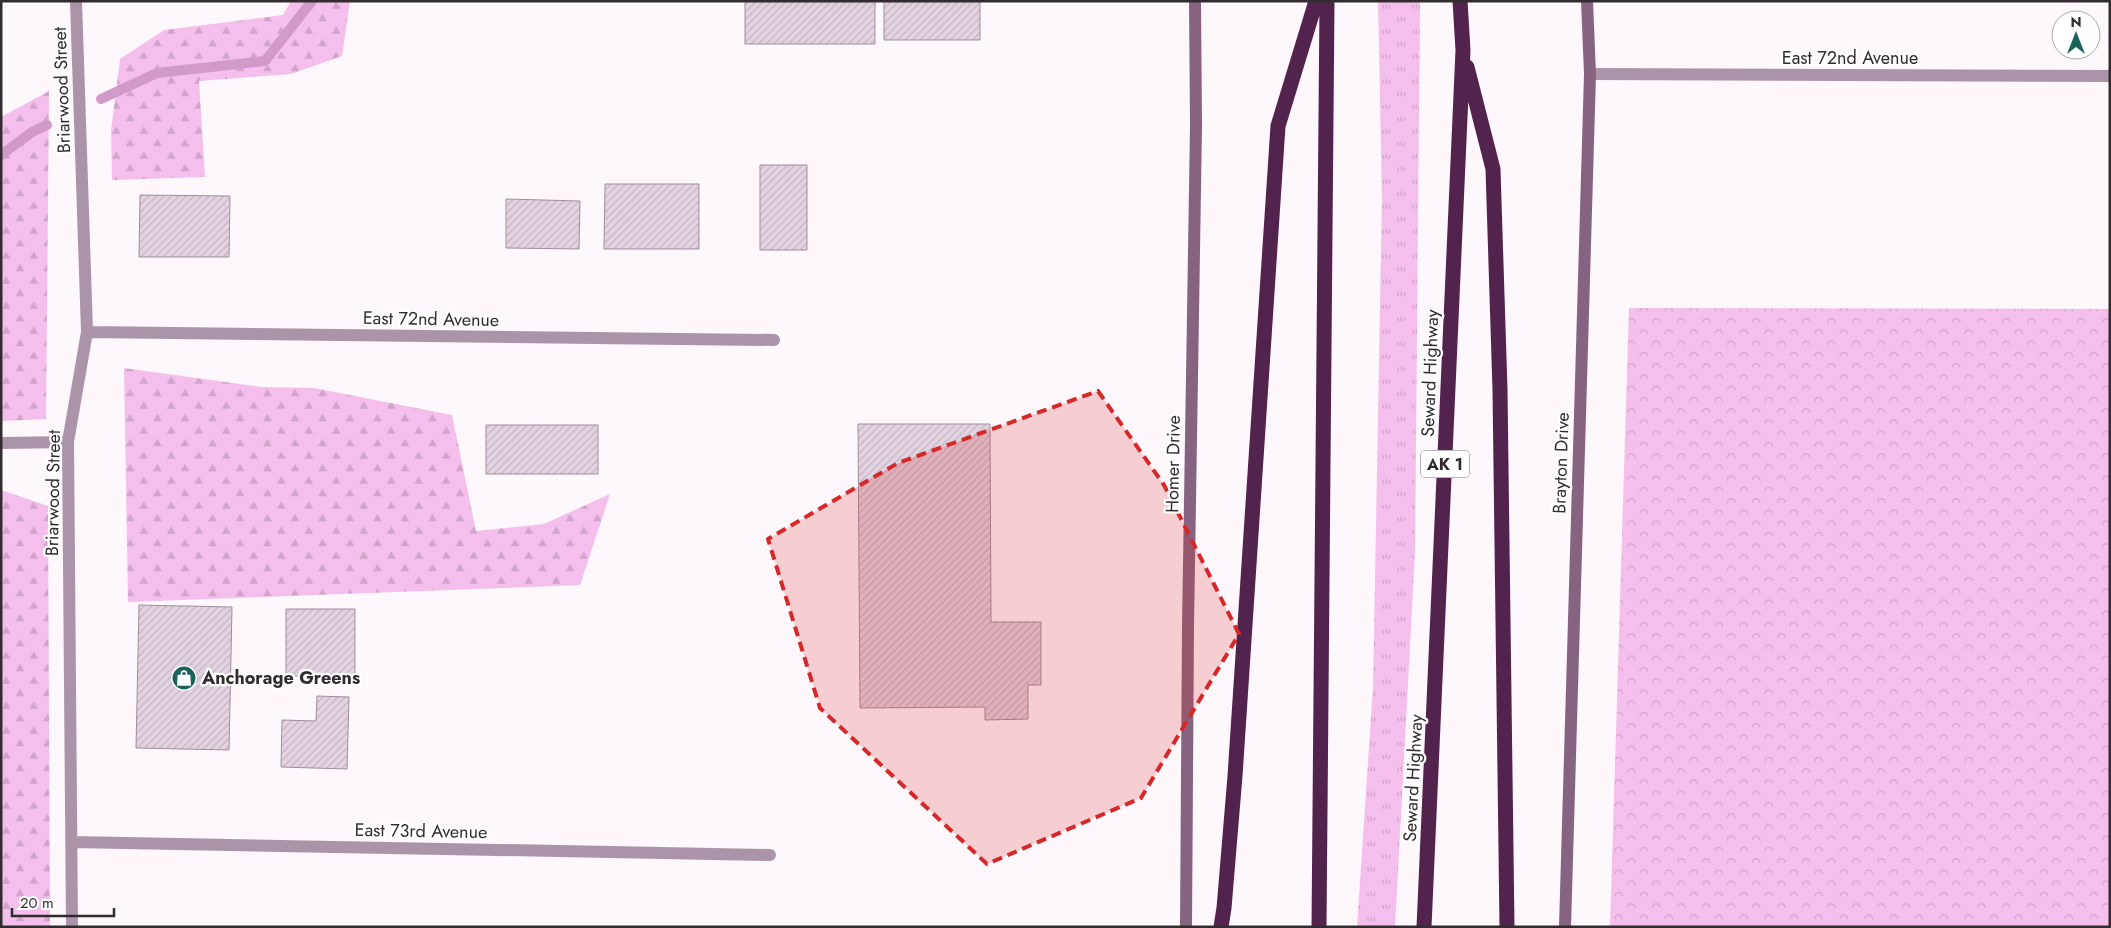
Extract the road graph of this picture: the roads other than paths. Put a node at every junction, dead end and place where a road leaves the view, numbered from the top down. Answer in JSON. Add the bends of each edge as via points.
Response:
{"nodes":[{"id":1,"x":76,"y":1,"type":"edge"},
{"id":2,"x":1195,"y":1,"type":"edge"},
{"id":3,"x":1316,"y":1,"type":"edge"},
{"id":4,"x":1327,"y":1,"type":"edge"},
{"id":5,"x":1460,"y":1,"type":"edge"},
{"id":6,"x":1587,"y":1,"type":"edge"},
{"id":7,"x":1463,"y":50,"type":"junction"},
{"id":8,"x":1590,"y":74,"type":"junction"},
{"id":9,"x":2110,"y":76,"type":"edge"},
{"id":10,"x":87,"y":332,"type":"junction"},
{"id":11,"x":774,"y":340,"type":"dead end"},
{"id":12,"x":68,"y":442,"type":"junction"},
{"id":13,"x":1,"y":443,"type":"edge"},
{"id":14,"x":72,"y":842,"type":"junction"},
{"id":15,"x":770,"y":855,"type":"dead end"},
{"id":16,"x":72,"y":927,"type":"edge"},
{"id":17,"x":1186,"y":927,"type":"edge"},
{"id":18,"x":1221,"y":927,"type":"edge"},
{"id":19,"x":1319,"y":927,"type":"edge"},
{"id":20,"x":1424,"y":927,"type":"edge"},
{"id":21,"x":1507,"y":927,"type":"edge"},
{"id":22,"x":1565,"y":927,"type":"edge"}],
"edges":[{"from":1,"to":10,"type":"street","name":"Briarwood Street"},
{"from":2,"to":17,"type":"street","name":"Homer Drive"},
{"from":3,"to":18,"type":"highway","via":[[1278,126],[1236,776]]},
{"from":4,"to":19,"type":"highway"},
{"from":5,"to":7,"type":"highway","name":"Seward Highway","number":"AK 1"},
{"from":6,"to":8,"type":"street","name":"Brayton Drive"},
{"from":7,"to":20,"type":"highway","name":"Seward Highway","number":"AK 1"},
{"from":7,"to":21,"type":"highway","via":[[1493,169],[1500,390]]},
{"from":8,"to":9,"type":"street","name":"East 72nd Avenue"},
{"from":8,"to":22,"type":"street","name":"Brayton Drive"},
{"from":10,"to":11,"type":"street","name":"East 72nd Avenue"},
{"from":10,"to":12,"type":"street","name":"Briarwood Street"},
{"from":12,"to":13,"type":"street"},
{"from":12,"to":14,"type":"street","name":"Briarwood Street"},
{"from":14,"to":15,"type":"street","name":"East 73rd Avenue"},
{"from":14,"to":16,"type":"street","name":"Briarwood Street"}]}
